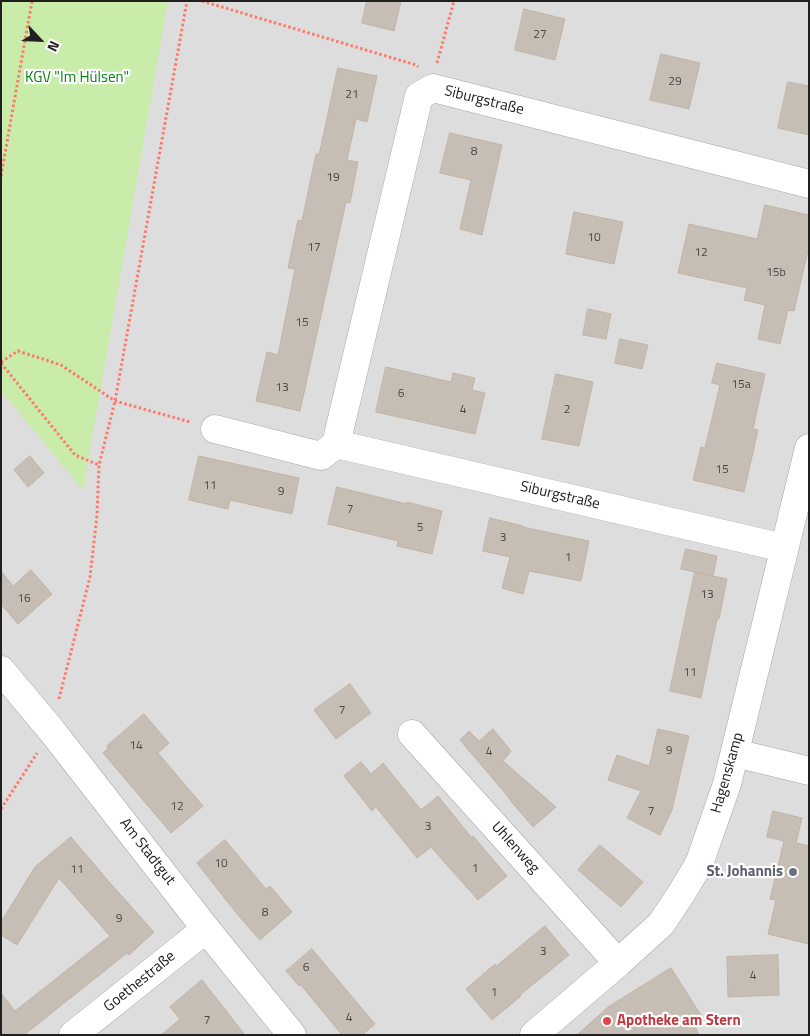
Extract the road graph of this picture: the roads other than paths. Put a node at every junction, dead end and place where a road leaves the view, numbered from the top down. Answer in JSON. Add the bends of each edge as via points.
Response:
{"nodes":[{"id":1,"x":809,"y":184,"type":"edge"},
{"id":2,"x":215,"y":428,"type":"road end"},
{"id":3,"x":336,"y":444,"type":"junction"},
{"id":4,"x":809,"y":448,"type":"edge"},
{"id":5,"x":784,"y":548,"type":"junction"},
{"id":6,"x":1,"y":670,"type":"edge"},
{"id":7,"x":412,"y":734,"type":"dead end"},
{"id":8,"x":735,"y":752,"type":"junction"},
{"id":9,"x":809,"y":771,"type":"edge"},
{"id":10,"x":206,"y":929,"type":"junction"},
{"id":11,"x":618,"y":963,"type":"junction"},
{"id":12,"x":74,"y":1035,"type":"edge"},
{"id":13,"x":292,"y":1035,"type":"edge"},
{"id":14,"x":534,"y":1035,"type":"edge"}],
"edges":[{"from":1,"to":3,"type":"street","name":"Siburgstraße","via":[[432,88],[419,96]]},
{"from":2,"to":3,"type":"street","via":[[320,456]]},
{"from":3,"to":5,"type":"street","name":"Siburgstraße"},
{"from":4,"to":5,"type":"street","name":"Hagenskamp"},
{"from":5,"to":8,"type":"street","name":"Hagenskamp"},
{"from":6,"to":10,"type":"street","name":"Am Stadtgut"},
{"from":7,"to":11,"type":"street","name":"Uhlenweg"},
{"from":8,"to":9,"type":"street"},
{"from":8,"to":11,"type":"street","name":"Hagenskamp","via":[[728,784],[698,864],[660,924]]},
{"from":10,"to":12,"type":"street","name":"Goethestraße"},
{"from":10,"to":13,"type":"street","name":"Am Stadtgut"},
{"from":11,"to":14,"type":"street","name":"Hagenskamp"}]}
